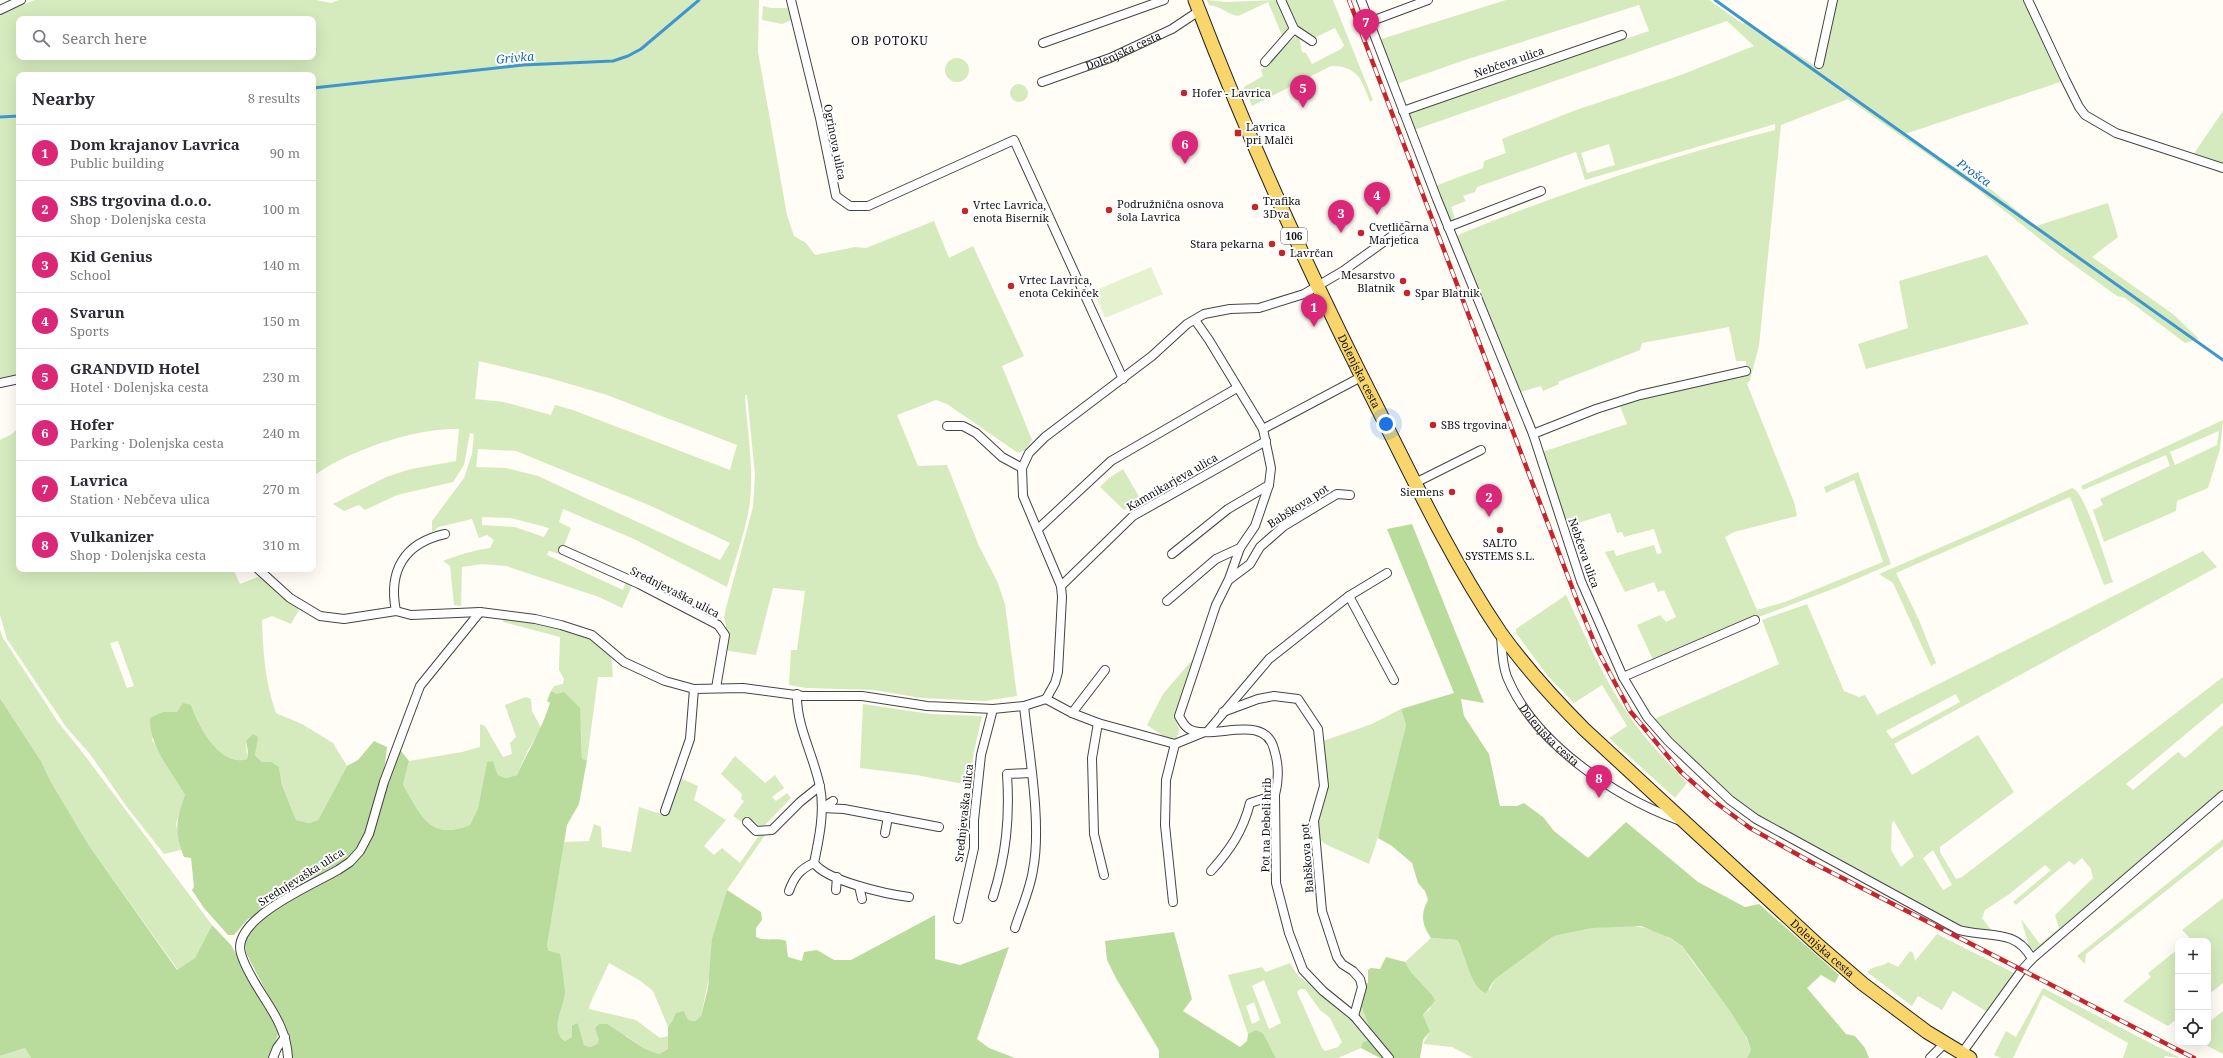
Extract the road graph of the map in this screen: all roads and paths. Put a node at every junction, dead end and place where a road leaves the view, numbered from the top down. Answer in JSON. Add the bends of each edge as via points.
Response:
{"nodes":[{"id":1,"x":21,"y":0,"type":"edge"},
{"id":2,"x":791,"y":0,"type":"edge"},
{"id":3,"x":1164,"y":0,"type":"edge"},
{"id":4,"x":1281,"y":0,"type":"edge"},
{"id":5,"x":1361,"y":0,"type":"edge"},
{"id":6,"x":1428,"y":0,"type":"edge"},
{"id":7,"x":1833,"y":0,"type":"edge"},
{"id":8,"x":2028,"y":0,"type":"edge"},
{"id":9,"x":1197,"y":6,"type":"edge"},
{"id":10,"x":0,"y":10,"type":"edge"},
{"id":11,"x":1369,"y":22,"type":"junction"},
{"id":12,"x":1294,"y":29,"type":"junction"},
{"id":13,"x":1622,"y":35,"type":"dead end"},
{"id":14,"x":1312,"y":41,"type":"dead end"},
{"id":15,"x":1044,"y":43,"type":"dead end"},
{"id":16,"x":1265,"y":62,"type":"dead end"},
{"id":17,"x":1819,"y":64,"type":"dead end"},
{"id":18,"x":1042,"y":82,"type":"dead end"},
{"id":19,"x":1403,"y":111,"type":"junction"},
{"id":20,"x":2223,"y":168,"type":"edge"},
{"id":21,"x":1541,"y":191,"type":"dead end"},
{"id":22,"x":1406,"y":226,"type":"dead end"},
{"id":23,"x":1448,"y":227,"type":"junction"},
{"id":24,"x":1318,"y":286,"type":"junction"},
{"id":25,"x":1194,"y":320,"type":"junction"},
{"id":26,"x":1746,"y":370,"type":"dead end"},
{"id":27,"x":1361,"y":376,"type":"junction"},
{"id":28,"x":1123,"y":379,"type":"junction"},
{"id":29,"x":16,"y":380,"type":"edge"},
{"id":30,"x":0,"y":383,"type":"edge"},
{"id":31,"x":1237,"y":388,"type":"junction"},
{"id":32,"x":947,"y":426,"type":"dead end"},
{"id":33,"x":1263,"y":429,"type":"junction"},
{"id":34,"x":1533,"y":434,"type":"junction"},
{"id":35,"x":1266,"y":440,"type":"junction"},
{"id":36,"x":1481,"y":450,"type":"dead end"},
{"id":37,"x":1022,"y":468,"type":"junction"},
{"id":38,"x":1415,"y":483,"type":"junction"},
{"id":39,"x":1269,"y":485,"type":"junction"},
{"id":40,"x":1350,"y":495,"type":"dead end"},
{"id":41,"x":1038,"y":529,"type":"junction"},
{"id":42,"x":445,"y":534,"type":"dead end"},
{"id":43,"x":1240,"y":548,"type":"junction"},
{"id":44,"x":564,"y":550,"type":"dead end"},
{"id":45,"x":1172,"y":554,"type":"dead end"},
{"id":46,"x":261,"y":572,"type":"edge"},
{"id":47,"x":1387,"y":573,"type":"dead end"},
{"id":48,"x":1229,"y":579,"type":"junction"},
{"id":49,"x":1062,"y":586,"type":"junction"},
{"id":50,"x":1349,"y":596,"type":"junction"},
{"id":51,"x":1167,"y":601,"type":"dead end"},
{"id":52,"x":396,"y":611,"type":"junction"},
{"id":53,"x":480,"y":612,"type":"junction"},
{"id":54,"x":1755,"y":620,"type":"dead end"},
{"id":55,"x":1501,"y":633,"type":"junction"},
{"id":56,"x":1105,"y":670,"type":"dead end"},
{"id":57,"x":1624,"y":677,"type":"junction"},
{"id":58,"x":1394,"y":680,"type":"dead end"},
{"id":59,"x":716,"y":688,"type":"junction"},
{"id":60,"x":694,"y":689,"type":"junction"},
{"id":61,"x":797,"y":694,"type":"junction"},
{"id":62,"x":1046,"y":699,"type":"junction"},
{"id":63,"x":1024,"y":706,"type":"junction"},
{"id":64,"x":993,"y":709,"type":"junction"},
{"id":65,"x":1223,"y":712,"type":"junction"},
{"id":66,"x":1072,"y":713,"type":"junction"},
{"id":67,"x":1098,"y":723,"type":"junction"},
{"id":68,"x":1208,"y":731,"type":"junction"},
{"id":69,"x":1175,"y":744,"type":"junction"},
{"id":70,"x":1031,"y":774,"type":"junction"},
{"id":71,"x":820,"y":786,"type":"junction"},
{"id":72,"x":1275,"y":795,"type":"junction"},
{"id":73,"x":2223,"y":795,"type":"edge"},
{"id":74,"x":833,"y":800,"type":"dead end"},
{"id":75,"x":822,"y":808,"type":"junction"},
{"id":76,"x":665,"y":811,"type":"dead end"},
{"id":77,"x":888,"y":817,"type":"junction"},
{"id":78,"x":747,"y":822,"type":"dead end"},
{"id":79,"x":1686,"y":823,"type":"junction"},
{"id":80,"x":939,"y":827,"type":"dead end"},
{"id":81,"x":885,"y":833,"type":"dead end"},
{"id":82,"x":814,"y":863,"type":"junction"},
{"id":83,"x":1211,"y":871,"type":"dead end"},
{"id":84,"x":1104,"y":875,"type":"dead end"},
{"id":85,"x":837,"y":877,"type":"junction"},
{"id":86,"x":859,"y":886,"type":"junction"},
{"id":87,"x":836,"y":890,"type":"dead end"},
{"id":88,"x":789,"y":891,"type":"dead end"},
{"id":89,"x":908,"y":897,"type":"dead end"},
{"id":90,"x":993,"y":897,"type":"dead end"},
{"id":91,"x":862,"y":899,"type":"dead end"},
{"id":92,"x":1173,"y":902,"type":"dead end"},
{"id":93,"x":958,"y":920,"type":"dead end"},
{"id":94,"x":1015,"y":928,"type":"dead end"},
{"id":95,"x":2032,"y":959,"type":"junction"},
{"id":96,"x":1354,"y":1016,"type":"junction"},
{"id":97,"x":285,"y":1038,"type":"junction"},
{"id":98,"x":1945,"y":1043,"type":"junction"},
{"id":99,"x":1966,"y":1056,"type":"edge"},
{"id":100,"x":273,"y":1058,"type":"edge"},
{"id":101,"x":288,"y":1058,"type":"edge"},
{"id":102,"x":1389,"y":1058,"type":"edge"},
{"id":103,"x":1930,"y":1058,"type":"edge"}],
"edges":[{"from":1,"to":10,"type":"street"},
{"from":2,"to":28,"type":"street","name":"Ogrinova ulica","via":[[836,196],[850,206],[868,206],[1014,140]]},
{"from":3,"to":15,"type":"street"},
{"from":4,"to":12,"type":"street"},
{"from":5,"to":11,"type":"street","name":"Nebčeva ulica"},
{"from":6,"to":11,"type":"street"},
{"from":7,"to":17,"type":"street"},
{"from":8,"to":20,"type":"street","via":[[2064,79],[2079,107],[2086,114],[2116,133]]},
{"from":9,"to":18,"type":"street","name":"Dolenjska cesta","via":[[1172,29],[1110,58]]},
{"from":9,"to":24,"type":"main road","name":"Dolenjska cesta","number":"106","via":[[1240,111]]},
{"from":11,"to":19,"type":"street","name":"Nebčeva ulica"},
{"from":12,"to":14,"type":"street"},
{"from":12,"to":16,"type":"street"},
{"from":13,"to":19,"type":"street","name":"Nebčeva ulica"},
{"from":19,"to":23,"type":"street","name":"Nebčeva ulica"},
{"from":21,"to":23,"type":"street"},
{"from":22,"to":24,"type":"street"},
{"from":23,"to":34,"type":"street","name":"Nebčeva ulica"},
{"from":24,"to":25,"type":"street","via":[[1283,302],[1204,314]]},
{"from":24,"to":27,"type":"main road","name":"Dolenjska cesta","number":"106"},
{"from":25,"to":28,"type":"street"},
{"from":25,"to":31,"type":"street","name":"Babškova pot"},
{"from":26,"to":34,"type":"street","via":[[1640,395]]},
{"from":27,"to":33,"type":"street"},
{"from":27,"to":38,"type":"main road","name":"Dolenjska cesta","number":"106"},
{"from":28,"to":37,"type":"street","via":[[1045,437],[1029,453]]},
{"from":29,"to":30,"type":"street"},
{"from":31,"to":33,"type":"street","name":"Babškova pot"},
{"from":31,"to":41,"type":"street","via":[[1111,461]]},
{"from":32,"to":37,"type":"street","via":[[963,426],[976,433],[1002,457]]},
{"from":33,"to":35,"type":"street","name":"Babškova pot"},
{"from":34,"to":57,"type":"street","name":"Nebčeva ulica","via":[[1580,581]]},
{"from":35,"to":39,"type":"street","name":"Babškova pot","via":[[1271,468]]},
{"from":35,"to":49,"type":"street","name":"Kamnikarjeva ulica","via":[[1133,516]]},
{"from":36,"to":38,"type":"street"},
{"from":37,"to":41,"type":"street","via":[[1023,496]]},
{"from":38,"to":55,"type":"main road","name":"Dolenjska cesta","number":"106"},
{"from":39,"to":43,"type":"street","name":"Babškova pot","via":[[1256,526]]},
{"from":39,"to":45,"type":"street","via":[[1228,509]]},
{"from":40,"to":48,"type":"street","name":"Babškova pot","via":[[1337,494],[1284,526],[1260,547],[1250,564]]},
{"from":41,"to":49,"type":"street"},
{"from":42,"to":52,"type":"street","via":[[428,538],[402,560],[393,585]]},
{"from":43,"to":48,"type":"street","name":"Babškova pot"},
{"from":43,"to":51,"type":"street","name":"Babškova pot","via":[[1216,559]]},
{"from":44,"to":59,"type":"street","name":"Srednjevaška ulica","via":[[639,584],[718,625],[725,635]]},
{"from":46,"to":52,"type":"street","via":[[290,598],[320,616],[344,619]]},
{"from":47,"to":50,"type":"street"},
{"from":48,"to":68,"type":"street","name":"Babškova pot","via":[[1216,605],[1179,716],[1186,728],[1195,732]]},
{"from":49,"to":62,"type":"street","via":[[1058,672]]},
{"from":50,"to":58,"type":"street"},
{"from":50,"to":65,"type":"street","via":[[1269,659]]},
{"from":52,"to":53,"type":"street","via":[[411,615]]},
{"from":53,"to":60,"type":"street","via":[[514,615],[592,635],[624,662],[665,681]]},
{"from":53,"to":97,"type":"street","name":"Srednjevaška ulica","via":[[420,686],[384,782],[369,834],[360,851],[338,870],[258,916],[243,933],[240,948],[244,962],[280,1023]]},
{"from":54,"to":57,"type":"street"},
{"from":55,"to":79,"type":"main road","name":"Dolenjska cesta","number":"106","via":[[1555,700]]},
{"from":55,"to":79,"type":"street","name":"Dolenjska cesta","via":[[1502,661],[1508,678],[1536,725],[1593,774],[1627,797]]},
{"from":56,"to":66,"type":"street"},
{"from":57,"to":95,"type":"street","name":"Nebčeva ulica","via":[[1647,717],[1687,760],[1730,800],[1756,819],[1959,930],[1972,934],[2008,937],[2020,942]]},
{"from":59,"to":60,"type":"street"},
{"from":59,"to":61,"type":"street","via":[[760,689]]},
{"from":60,"to":76,"type":"street","via":[[690,739]]},
{"from":61,"to":64,"type":"street","via":[[862,696],[927,706]]},
{"from":61,"to":71,"type":"street","via":[[797,709]]},
{"from":62,"to":63,"type":"street"},
{"from":62,"to":66,"type":"street"},
{"from":63,"to":64,"type":"street"},
{"from":63,"to":70,"type":"street"},
{"from":64,"to":93,"type":"street","name":"Srednjevaška ulica","via":[[981,755],[974,820],[974,848]]},
{"from":65,"to":68,"type":"street"},
{"from":65,"to":96,"type":"street","name":"Babškova pot","via":[[1274,696],[1298,699],[1318,729],[1324,786],[1314,821],[1322,911],[1337,957],[1360,979],[1362,987]]},
{"from":66,"to":67,"type":"street"},
{"from":67,"to":69,"type":"street"},
{"from":67,"to":84,"type":"street","via":[[1092,758],[1094,826]]},
{"from":68,"to":69,"type":"street"},
{"from":68,"to":72,"type":"street","name":"Pot na Debeli hrib","via":[[1259,731],[1268,736],[1277,758],[1278,782]]},
{"from":69,"to":92,"type":"street","via":[[1166,780],[1165,825]]},
{"from":70,"to":90,"type":"street","via":[[1007,774],[1009,806],[1006,848]]},
{"from":70,"to":94,"type":"street","via":[[1036,825],[1035,856],[1030,882]]},
{"from":71,"to":75,"type":"street"},
{"from":71,"to":78,"type":"street","via":[[772,830],[756,831]]},
{"from":72,"to":83,"type":"street","via":[[1250,803],[1245,823],[1229,852]]},
{"from":72,"to":96,"type":"street","name":"Pot na Debeli hrib","via":[[1276,883],[1289,933],[1303,970],[1323,991]]},
{"from":73,"to":95,"type":"street"},
{"from":74,"to":75,"type":"street"},
{"from":75,"to":77,"type":"street"},
{"from":75,"to":82,"type":"street"},
{"from":77,"to":80,"type":"street"},
{"from":77,"to":81,"type":"street"},
{"from":79,"to":98,"type":"main road","name":"Dolenjska cesta","number":"106","via":[[1852,974],[1895,1009]]},
{"from":82,"to":85,"type":"street","via":[[819,870]]},
{"from":82,"to":88,"type":"street","via":[[804,867]]},
{"from":85,"to":86,"type":"street"},
{"from":85,"to":87,"type":"street"},
{"from":86,"to":89,"type":"street"},
{"from":86,"to":91,"type":"street"},
{"from":95,"to":99,"type":"street"},
{"from":96,"to":102,"type":"street","name":"Pot na Debeli hrib"},
{"from":97,"to":100,"type":"street"},
{"from":97,"to":101,"type":"street","name":"Srednjevaška ulica"},
{"from":98,"to":99,"type":"main road","name":"Dolenjska cesta","number":"106"},
{"from":98,"to":103,"type":"street"}]}
